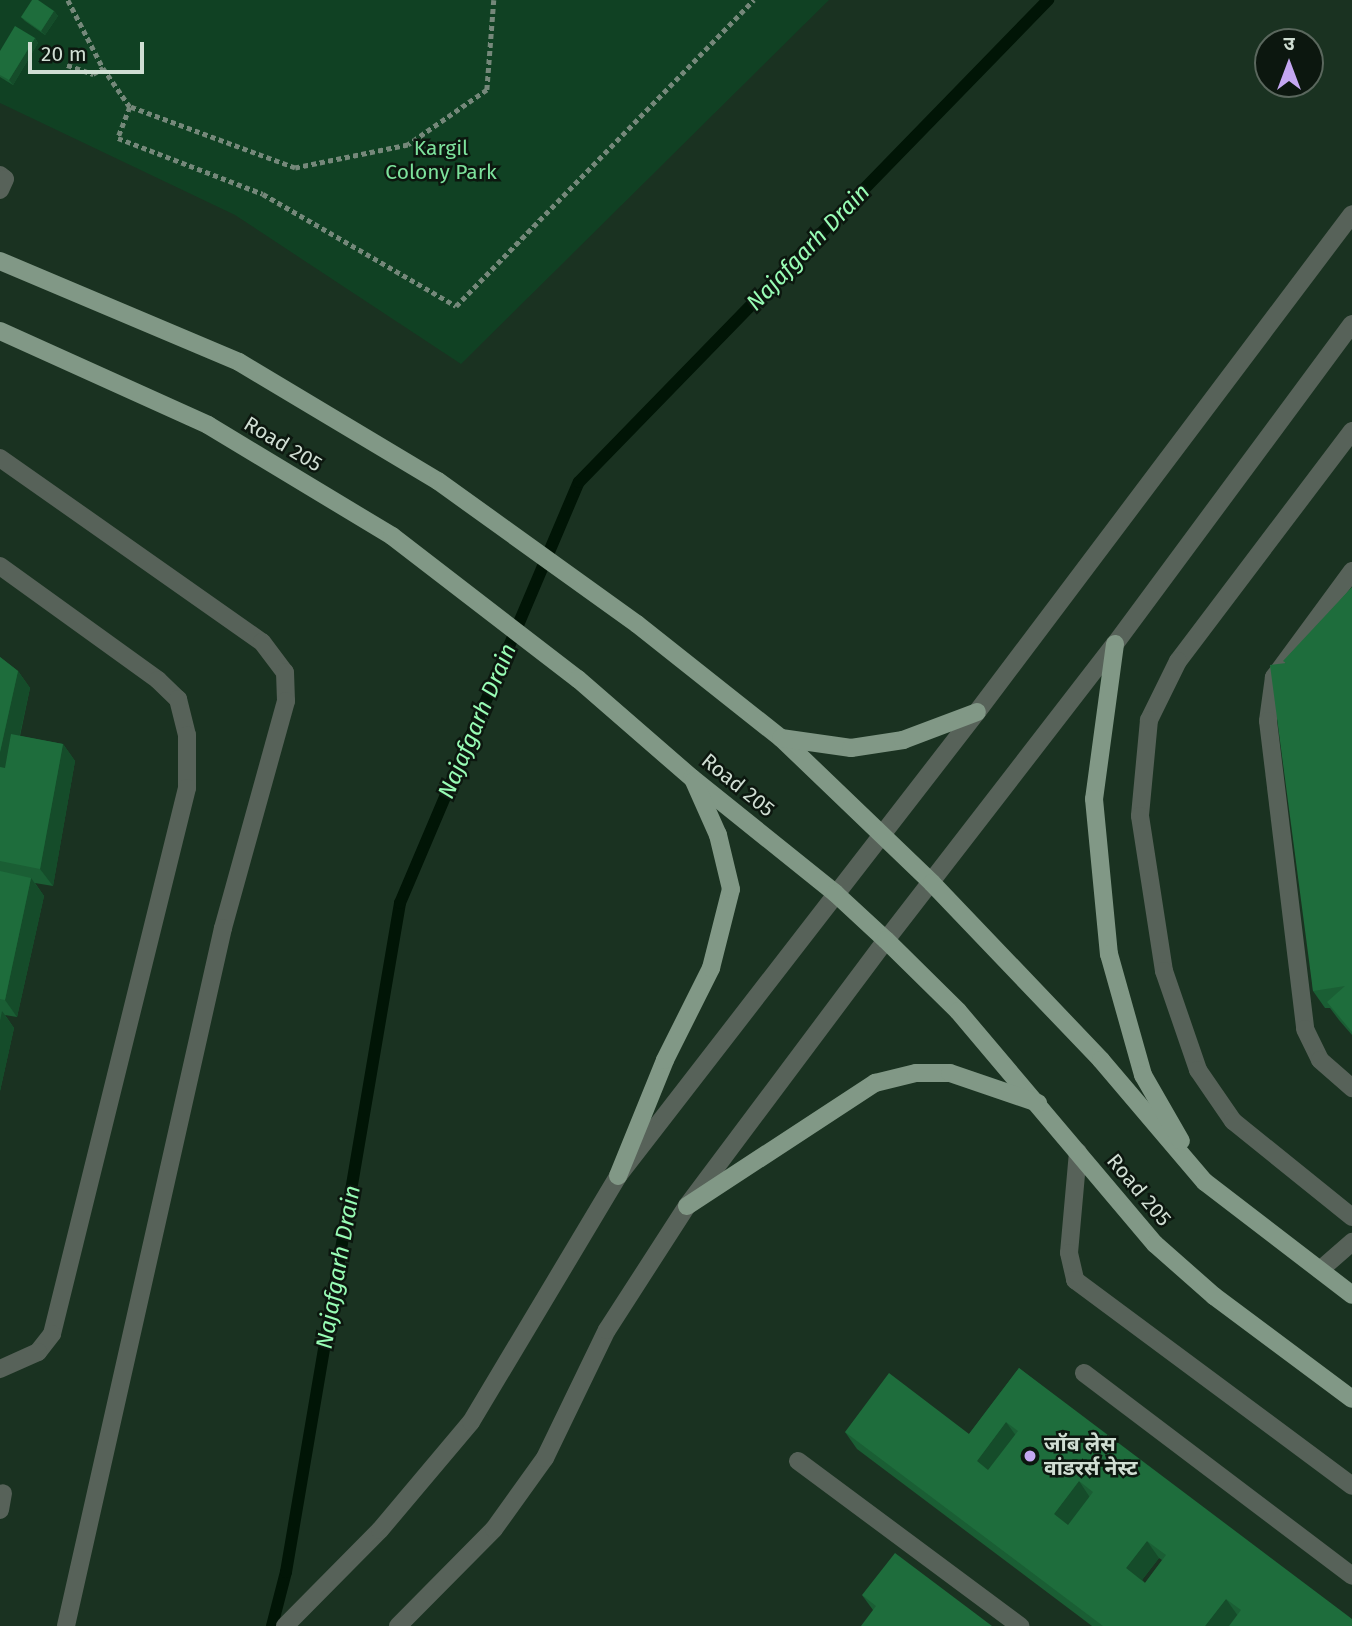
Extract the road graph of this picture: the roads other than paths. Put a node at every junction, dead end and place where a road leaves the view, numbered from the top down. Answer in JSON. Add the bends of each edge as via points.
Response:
{"nodes":[{"id":1,"x":0,"y":175,"type":"edge"},
{"id":2,"x":0,"y":190,"type":"edge"},
{"id":3,"x":1352,"y":214,"type":"edge"},
{"id":4,"x":0,"y":261,"type":"edge"},
{"id":5,"x":1352,"y":324,"type":"edge"},
{"id":6,"x":0,"y":331,"type":"edge"},
{"id":7,"x":1352,"y":431,"type":"edge"},
{"id":8,"x":0,"y":458,"type":"edge"},
{"id":9,"x":0,"y":566,"type":"edge"},
{"id":10,"x":1352,"y":571,"type":"edge"},
{"id":11,"x":1115,"y":644,"type":"junction"},
{"id":12,"x":977,"y":712,"type":"junction"},
{"id":13,"x":781,"y":738,"type":"junction"},
{"id":14,"x":692,"y":778,"type":"junction"},
{"id":15,"x":881,"y":835,"type":"junction"},
{"id":16,"x":932,"y":883,"type":"junction"},
{"id":17,"x":835,"y":893,"type":"junction"},
{"id":18,"x":886,"y":940,"type":"junction"},
{"id":19,"x":1352,"y":1088,"type":"edge"},
{"id":20,"x":1038,"y":1103,"type":"junction"},
{"id":21,"x":1078,"y":1152,"type":"junction"},
{"id":22,"x":618,"y":1176,"type":"junction"},
{"id":23,"x":1205,"y":1182,"type":"junction"},
{"id":24,"x":687,"y":1206,"type":"junction"},
{"id":25,"x":1352,"y":1217,"type":"edge"},
{"id":26,"x":1352,"y":1242,"type":"edge"},
{"id":27,"x":1320,"y":1270,"type":"junction"},
{"id":28,"x":1352,"y":1295,"type":"edge"},
{"id":29,"x":0,"y":1369,"type":"edge"},
{"id":30,"x":1084,"y":1373,"type":"dead end"},
{"id":31,"x":1352,"y":1399,"type":"edge"},
{"id":32,"x":798,"y":1461,"type":"dead end"},
{"id":33,"x":1352,"y":1486,"type":"edge"},
{"id":34,"x":1352,"y":1576,"type":"edge"},
{"id":35,"x":66,"y":1626,"type":"edge"},
{"id":36,"x":285,"y":1626,"type":"edge"},
{"id":37,"x":398,"y":1626,"type":"edge"},
{"id":38,"x":1020,"y":1626,"type":"edge"}],
"edges":[{"from":1,"to":2,"type":"street","via":[[5,178]]},
{"from":3,"to":12,"type":"street"},
{"from":4,"to":13,"type":"main road","via":[[239,362],[438,481],[637,624]]},
{"from":5,"to":11,"type":"street"},
{"from":6,"to":14,"type":"main road","name":"Road 205","via":[[208,425],[393,536],[578,679]]},
{"from":7,"to":25,"type":"street","via":[[1178,662],[1149,720],[1140,816],[1164,971],[1198,1070],[1233,1121]]},
{"from":8,"to":35,"type":"street","via":[[262,642],[285,672],[286,701],[223,928]]},
{"from":9,"to":29,"type":"street","via":[[178,699],[187,735],[187,788],[51,1334],[38,1352]]},
{"from":10,"to":19,"type":"street","via":[[1274,677],[1268,721],[1304,1029],[1320,1060]]},
{"from":11,"to":16,"type":"street"},
{"from":11,"to":23,"type":"main road","via":[[1094,799],[1109,954],[1143,1075]]},
{"from":12,"to":13,"type":"main road","via":[[903,740],[851,748]]},
{"from":12,"to":15,"type":"street"},
{"from":13,"to":15,"type":"main road"},
{"from":14,"to":17,"type":"main road","name":"Road 205"},
{"from":14,"to":22,"type":"main road","via":[[718,835],[731,889],[711,968],[665,1060]]},
{"from":15,"to":16,"type":"main road"},
{"from":15,"to":17,"type":"street"},
{"from":16,"to":18,"type":"street"},
{"from":16,"to":23,"type":"main road","via":[[1101,1060]]},
{"from":17,"to":18,"type":"main road","name":"Road 205"},
{"from":17,"to":22,"type":"street"},
{"from":18,"to":20,"type":"main road","name":"Road 205","via":[[958,1012]]},
{"from":18,"to":24,"type":"street"},
{"from":20,"to":21,"type":"main road","name":"Road 205"},
{"from":20,"to":24,"type":"main road","via":[[950,1073],[916,1073],[876,1083]]},
{"from":21,"to":31,"type":"main road","name":"Road 205","via":[[1155,1244],[1214,1296]]},
{"from":21,"to":33,"type":"street","via":[[1069,1253],[1075,1280]]},
{"from":22,"to":36,"type":"street","via":[[471,1422],[380,1530]]},
{"from":23,"to":27,"type":"main road"},
{"from":24,"to":37,"type":"street","via":[[607,1330],[545,1458],[494,1529]]},
{"from":26,"to":27,"type":"street"},
{"from":27,"to":28,"type":"main road"},
{"from":30,"to":34,"type":"street"},
{"from":32,"to":38,"type":"street"}]}
